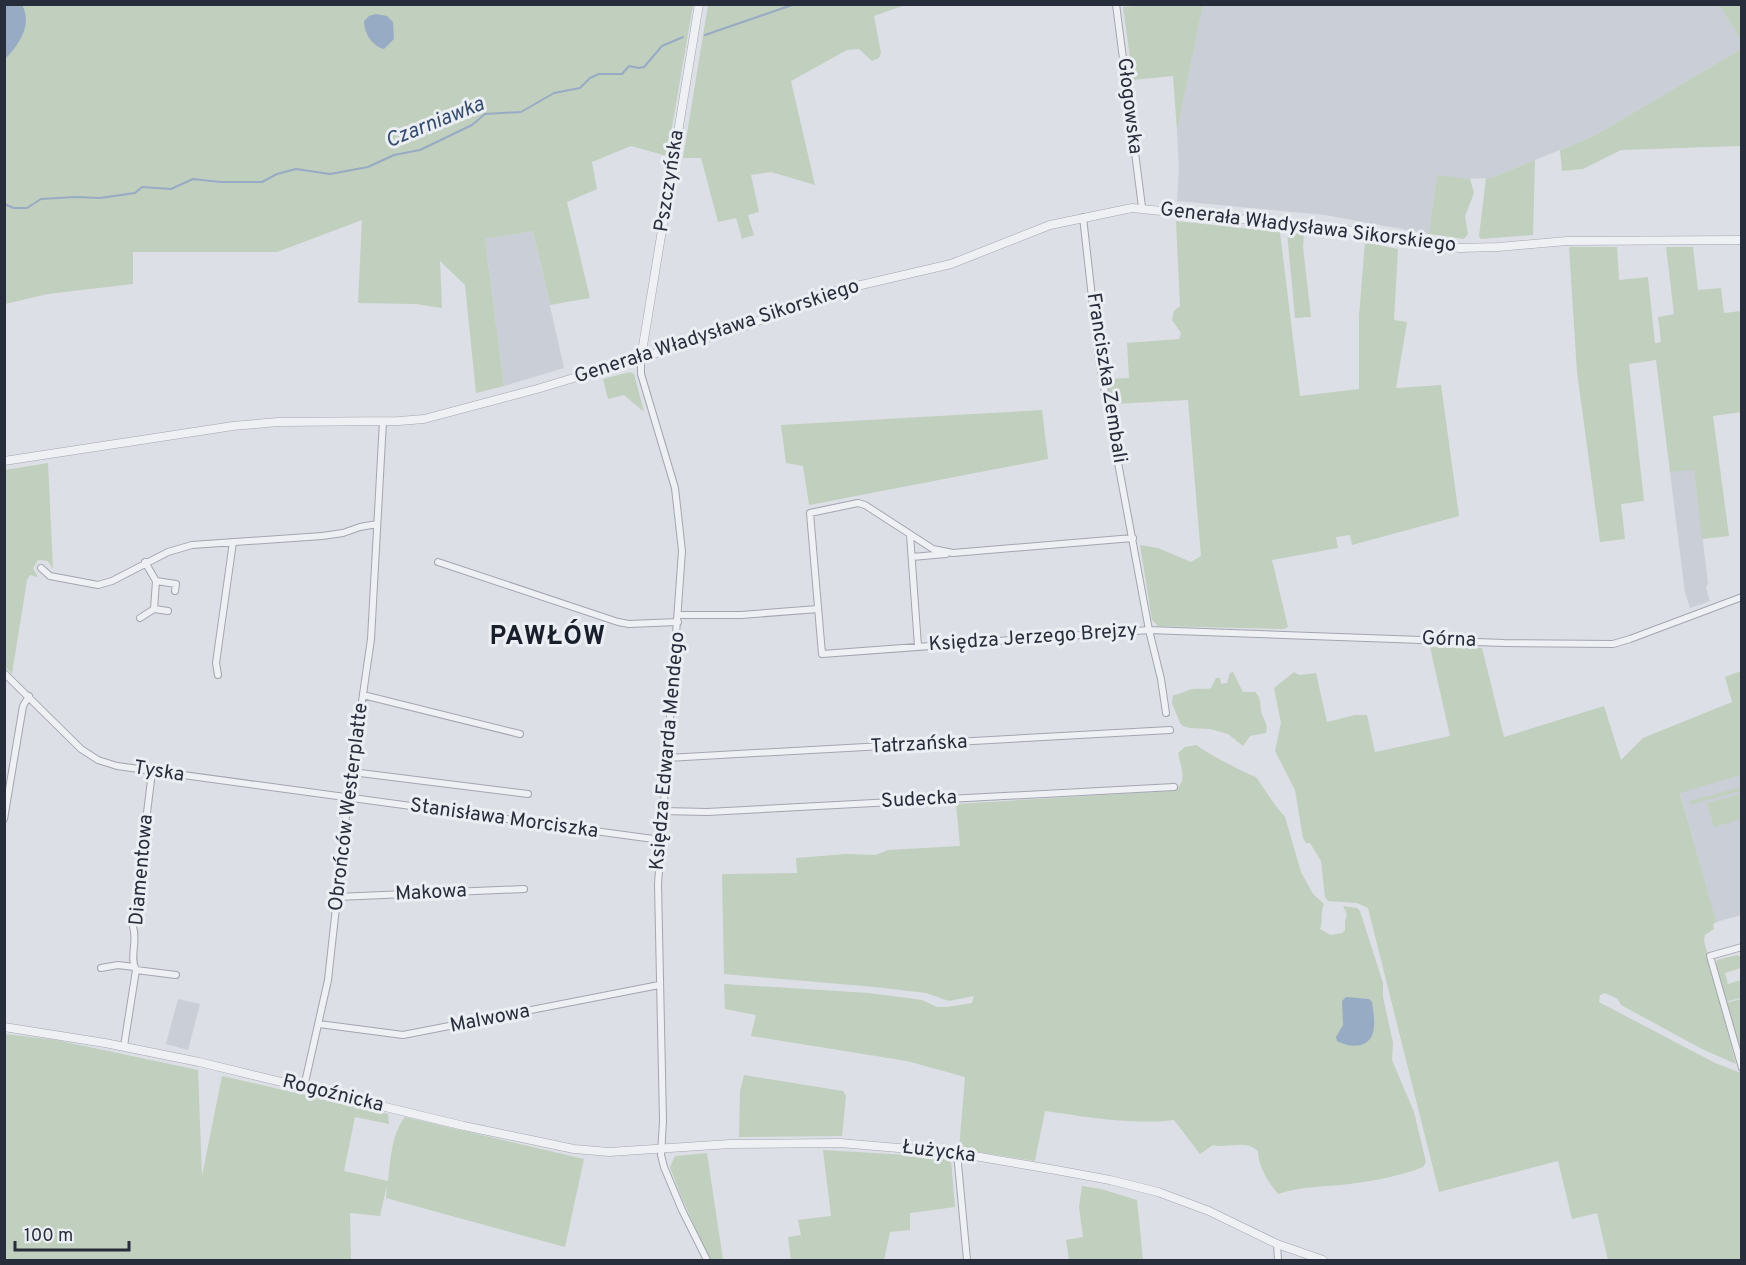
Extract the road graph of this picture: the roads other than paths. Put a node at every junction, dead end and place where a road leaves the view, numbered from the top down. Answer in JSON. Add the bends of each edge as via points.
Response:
{"nodes":[{"id":1,"x":699,"y":4,"type":"edge"},
{"id":2,"x":1116,"y":4,"type":"edge"},
{"id":3,"x":1142,"y":207,"type":"junction"},
{"id":4,"x":1083,"y":217,"type":"junction"},
{"id":5,"x":1742,"y":240,"type":"edge"},
{"id":6,"x":641,"y":358,"type":"junction"},
{"id":7,"x":383,"y":421,"type":"junction"},
{"id":8,"x":4,"y":461,"type":"edge"},
{"id":9,"x":377,"y":524,"type":"junction"},
{"id":10,"x":910,"y":535,"type":"junction"},
{"id":11,"x":1133,"y":538,"type":"junction"},
{"id":12,"x":233,"y":542,"type":"junction"},
{"id":13,"x":953,"y":553,"type":"junction"},
{"id":14,"x":912,"y":557,"type":"junction"},
{"id":15,"x":145,"y":562,"type":"junction"},
{"id":16,"x":438,"y":562,"type":"dead end"},
{"id":17,"x":41,"y":568,"type":"dead end"},
{"id":18,"x":156,"y":581,"type":"junction"},
{"id":19,"x":175,"y":591,"type":"dead end"},
{"id":20,"x":1742,"y":597,"type":"edge"},
{"id":21,"x":153,"y":609,"type":"junction"},
{"id":22,"x":818,"y":609,"type":"junction"},
{"id":23,"x":168,"y":611,"type":"dead end"},
{"id":24,"x":140,"y":618,"type":"dead end"},
{"id":25,"x":679,"y":618,"type":"junction"},
{"id":26,"x":1149,"y":630,"type":"junction"},
{"id":27,"x":918,"y":646,"type":"junction"},
{"id":28,"x":4,"y":673,"type":"edge"},
{"id":29,"x":218,"y":675,"type":"dead end"},
{"id":30,"x":363,"y":694,"type":"junction"},
{"id":31,"x":29,"y":696,"type":"junction"},
{"id":32,"x":1166,"y":713,"type":"dead end"},
{"id":33,"x":1170,"y":730,"type":"dead end"},
{"id":34,"x":520,"y":734,"type":"dead end"},
{"id":35,"x":668,"y":758,"type":"junction"},
{"id":36,"x":352,"y":771,"type":"junction"},
{"id":37,"x":152,"y":772,"type":"junction"},
{"id":38,"x":1174,"y":787,"type":"dead end"},
{"id":39,"x":528,"y":794,"type":"dead end"},
{"id":40,"x":348,"y":798,"type":"junction"},
{"id":41,"x":663,"y":811,"type":"junction"},
{"id":42,"x":4,"y":819,"type":"edge"},
{"id":43,"x":661,"y":840,"type":"junction"},
{"id":44,"x":524,"y":889,"type":"dead end"},
{"id":45,"x":337,"y":897,"type":"junction"},
{"id":46,"x":1742,"y":947,"type":"edge"},
{"id":47,"x":101,"y":968,"type":"dead end"},
{"id":48,"x":135,"y":968,"type":"junction"},
{"id":49,"x":176,"y":975,"type":"dead end"},
{"id":50,"x":659,"y":985,"type":"junction"},
{"id":51,"x":319,"y":1024,"type":"junction"},
{"id":52,"x":4,"y":1028,"type":"edge"},
{"id":53,"x":124,"y":1046,"type":"junction"},
{"id":54,"x":1742,"y":1068,"type":"edge"},
{"id":55,"x":304,"y":1087,"type":"junction"},
{"id":56,"x":663,"y":1149,"type":"junction"},
{"id":57,"x":957,"y":1154,"type":"junction"},
{"id":58,"x":1277,"y":1244,"type":"junction"},
{"id":59,"x":707,"y":1260,"type":"edge"},
{"id":60,"x":967,"y":1260,"type":"edge"},
{"id":61,"x":1278,"y":1260,"type":"edge"},
{"id":62,"x":1323,"y":1260,"type":"edge"}],
"edges":[{"from":1,"to":6,"type":"street","name":"Pszczyńska"},
{"from":2,"to":3,"type":"street","name":"Głogowska"},
{"from":3,"to":4,"type":"street","name":"Generała Władysława Sikorskiego"},
{"from":3,"to":5,"type":"street","name":"Generała Władysława Sikorskiego","via":[[1347,230],[1450,247],[1568,241]]},
{"from":4,"to":6,"type":"street","name":"Generała Władysława Sikorskiego","via":[[1036,230],[951,264],[831,292],[756,323]]},
{"from":4,"to":11,"type":"street","name":"Franciszka Zembali","via":[[1099,360]]},
{"from":6,"to":7,"type":"street","name":"Generała Władysława Sikorskiego","via":[[437,416]]},
{"from":6,"to":25,"type":"street","name":"Księdza Edwarda Mendego","via":[[641,374],[679,511]]},
{"from":7,"to":8,"type":"street","name":"Generała Władysława Sikorskiego","via":[[243,424]]},
{"from":7,"to":9,"type":"street","name":"Obrońców Westerplatte"},
{"from":9,"to":12,"type":"street","via":[[322,536]]},
{"from":9,"to":30,"type":"street","name":"Obrońców Westerplatte","via":[[374,612]]},
{"from":10,"to":13,"type":"street","via":[[933,549]]},
{"from":10,"to":14,"type":"street","name":"Księdza Jerzego Brejzy"},
{"from":10,"to":22,"type":"street","name":"Księdza Jerzego Brejzy","via":[[858,503],[810,513]]},
{"from":11,"to":13,"type":"street"},
{"from":11,"to":26,"type":"street","name":"Franciszka Zembali"},
{"from":12,"to":15,"type":"street","via":[[192,545]]},
{"from":12,"to":29,"type":"street","via":[[216,663]]},
{"from":13,"to":14,"type":"street"},
{"from":14,"to":27,"type":"street","name":"Księdza Jerzego Brejzy"},
{"from":15,"to":17,"type":"street","via":[[98,585],[50,576]]},
{"from":15,"to":18,"type":"street"},
{"from":16,"to":25,"type":"street","via":[[618,622]]},
{"from":18,"to":19,"type":"street","via":[[176,584]]},
{"from":18,"to":21,"type":"street"},
{"from":20,"to":26,"type":"street","name":"Górna","via":[[1613,644]]},
{"from":21,"to":23,"type":"street"},
{"from":21,"to":24,"type":"street"},
{"from":22,"to":25,"type":"street"},
{"from":22,"to":27,"type":"street","name":"Księdza Jerzego Brejzy","via":[[822,654]]},
{"from":25,"to":35,"type":"street","name":"Księdza Edwarda Mendego"},
{"from":26,"to":27,"type":"street","name":"Księdza Jerzego Brejzy"},
{"from":26,"to":32,"type":"street","name":"Franciszka Zembali"},
{"from":28,"to":31,"type":"street","name":"Tyska"},
{"from":30,"to":34,"type":"street"},
{"from":30,"to":36,"type":"street","name":"Obrońców Westerplatte"},
{"from":31,"to":37,"type":"street","name":"Tyska","via":[[90,756]]},
{"from":31,"to":42,"type":"street","via":[[23,706]]},
{"from":33,"to":35,"type":"street","name":"Tatrzańska"},
{"from":35,"to":41,"type":"street","name":"Księdza Edwarda Mendego"},
{"from":36,"to":39,"type":"street"},
{"from":36,"to":40,"type":"street","name":"Obrońców Westerplatte"},
{"from":37,"to":40,"type":"street","name":"Tyska"},
{"from":37,"to":48,"type":"street","name":"Diamentowa","via":[[133,927]]},
{"from":38,"to":41,"type":"street","name":"Sudecka","via":[[707,812]]},
{"from":40,"to":43,"type":"street","name":"Stanisława Morciszka"},
{"from":40,"to":45,"type":"street","name":"Obrońców Westerplatte"},
{"from":41,"to":43,"type":"street","name":"Księdza Edwarda Mendego"},
{"from":43,"to":50,"type":"street","name":"Księdza Edwarda Mendego","via":[[657,905]]},
{"from":44,"to":45,"type":"street","name":"Makowa"},
{"from":45,"to":51,"type":"street","name":"Obrońców Westerplatte"},
{"from":46,"to":54,"type":"street","via":[[1710,956]]},
{"from":47,"to":48,"type":"street","via":[[118,964]]},
{"from":48,"to":49,"type":"street"},
{"from":48,"to":53,"type":"street","name":"Diamentowa"},
{"from":50,"to":51,"type":"street","name":"Malwowa","via":[[403,1035]]},
{"from":50,"to":56,"type":"street","name":"Księdza Edwarda Mendego"},
{"from":51,"to":55,"type":"street","name":"Obrońców Westerplatte"},
{"from":52,"to":53,"type":"street","name":"Rogoźnicka"},
{"from":53,"to":55,"type":"street","name":"Rogoźnicka"},
{"from":55,"to":56,"type":"street","name":"Rogoźnicka","via":[[574,1149]]},
{"from":56,"to":57,"type":"street","name":"Łużycka","via":[[798,1142],[894,1146]]},
{"from":56,"to":59,"type":"street","name":"Księdza Edwarda Mendego","via":[[667,1174]]},
{"from":57,"to":58,"type":"street","name":"Łużycka","via":[[1127,1184],[1174,1197]]},
{"from":57,"to":60,"type":"street"},
{"from":58,"to":61,"type":"street"},
{"from":58,"to":62,"type":"street","name":"Łużycka"}]}
